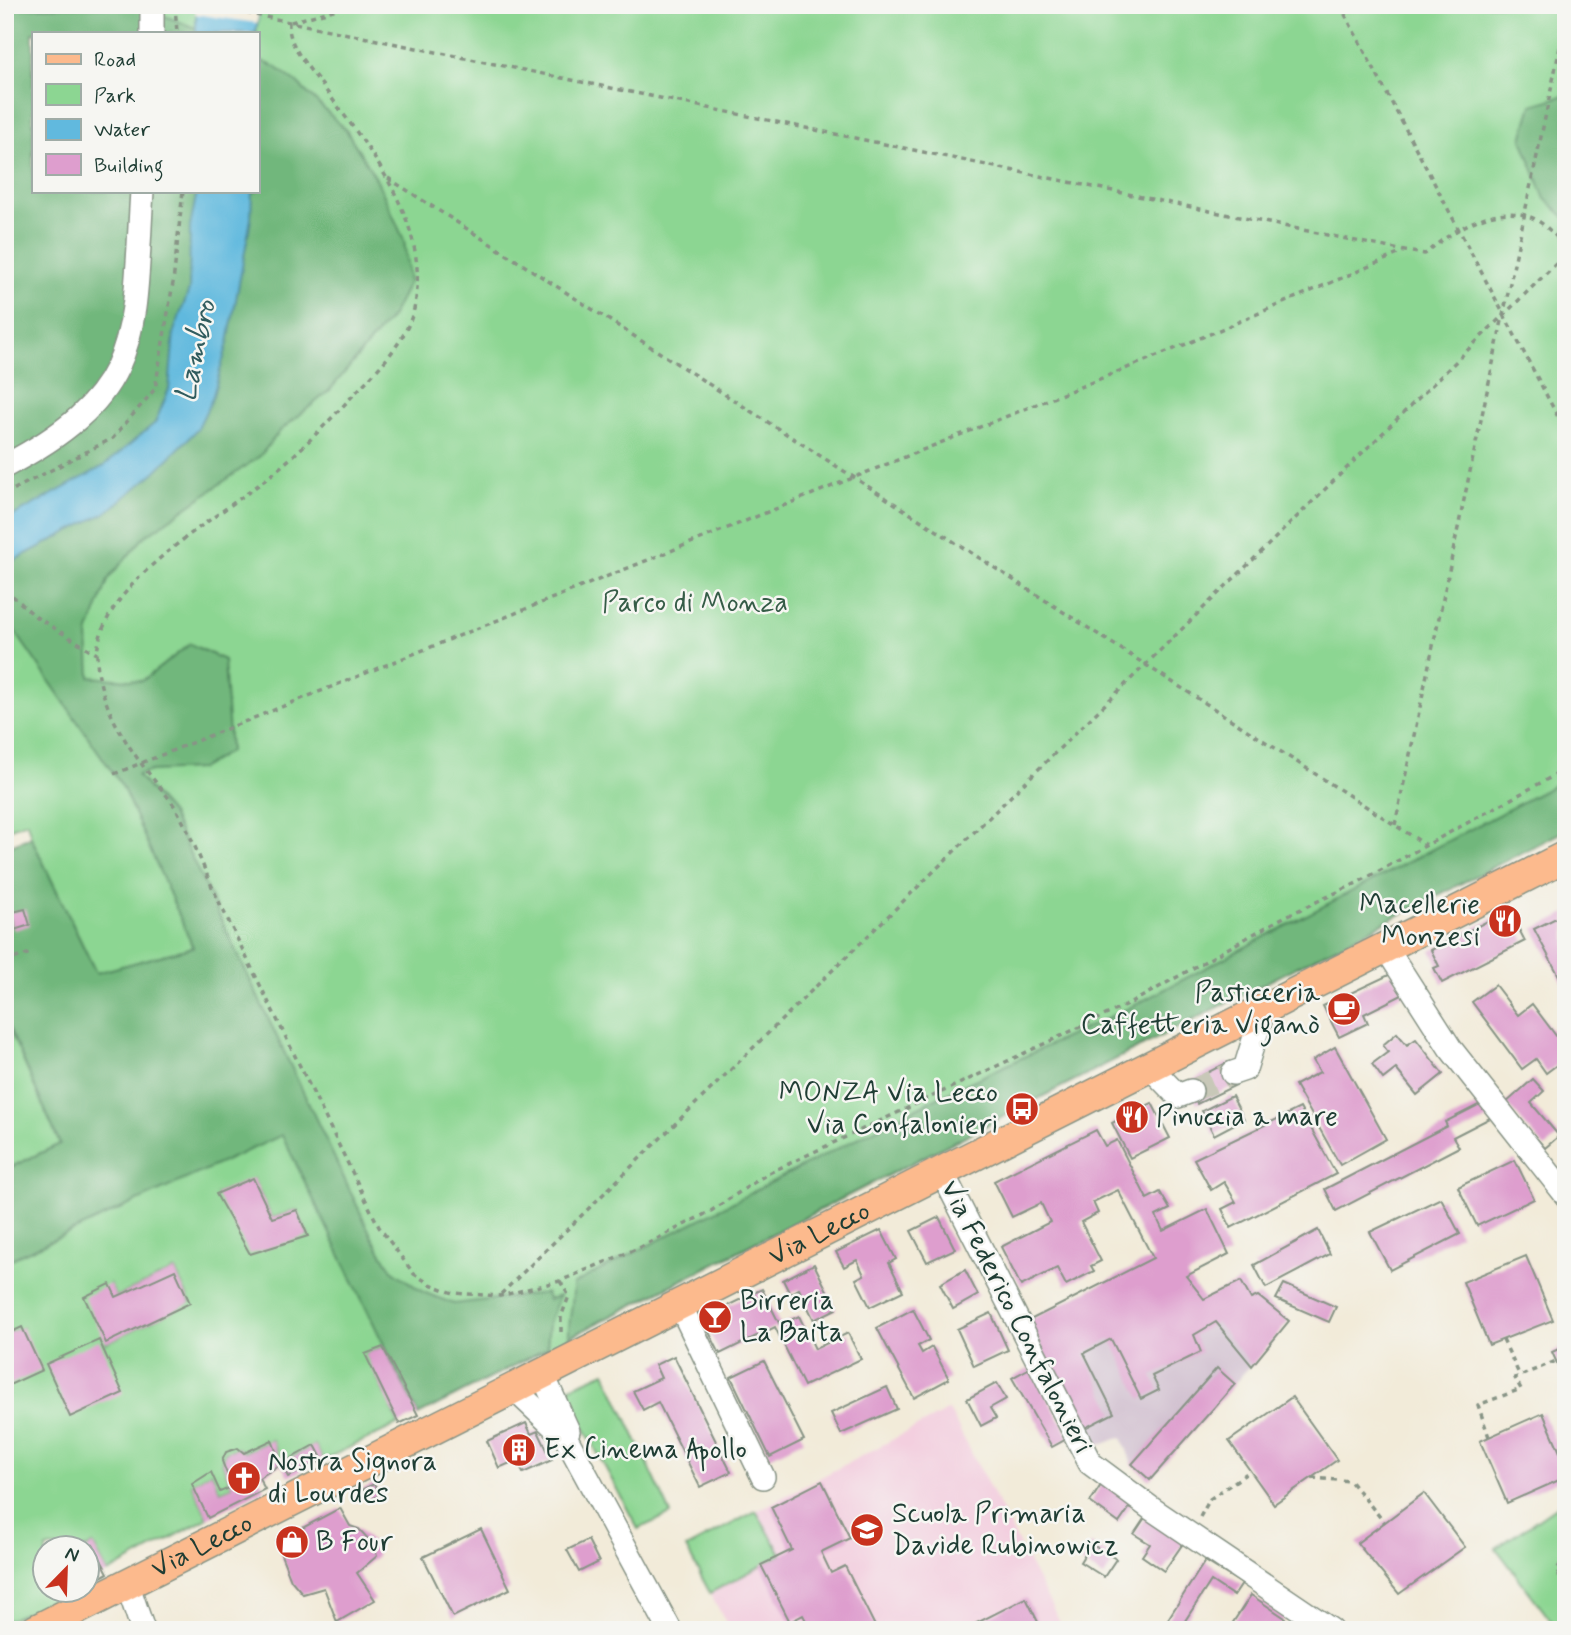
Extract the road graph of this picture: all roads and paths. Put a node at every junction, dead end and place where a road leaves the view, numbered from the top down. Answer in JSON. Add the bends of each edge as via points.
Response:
{"nodes":[{"id":1,"x":175,"y":5,"type":"edge"},
{"id":2,"x":207,"y":5,"type":"edge"},
{"id":3,"x":351,"y":5,"type":"edge"},
{"id":4,"x":1340,"y":5,"type":"edge"},
{"id":5,"x":1566,"y":19,"type":"edge"},
{"id":6,"x":289,"y":22,"type":"junction"},
{"id":7,"x":177,"y":32,"type":"edge"},
{"id":8,"x":386,"y":177,"type":"junction"},
{"id":9,"x":142,"y":192,"type":"edge"},
{"id":10,"x":1526,"y":215,"type":"junction"},
{"id":11,"x":1458,"y":229,"type":"junction"},
{"id":12,"x":1566,"y":246,"type":"edge"},
{"id":13,"x":1405,"y":251,"type":"junction"},
{"id":14,"x":1566,"y":254,"type":"edge"},
{"id":15,"x":1503,"y":314,"type":"junction"},
{"id":16,"x":1566,"y":432,"type":"edge"},
{"id":17,"x":5,"y":466,"type":"edge"},
{"id":18,"x":854,"y":478,"type":"junction"},
{"id":19,"x":5,"y":589,"type":"edge"},
{"id":20,"x":97,"y":654,"type":"junction"},
{"id":21,"x":1145,"y":664,"type":"junction"},
{"id":22,"x":141,"y":764,"type":"junction"},
{"id":23,"x":1566,"y":769,"type":"edge"},
{"id":24,"x":114,"y":774,"type":"dead end"},
{"id":25,"x":1395,"y":825,"type":"junction"},
{"id":26,"x":1426,"y":845,"type":"junction"},
{"id":27,"x":1566,"y":856,"type":"edge"},
{"id":28,"x":1387,"y":947,"type":"junction"},
{"id":29,"x":30,"y":953,"type":"dead end"},
{"id":30,"x":5,"y":962,"type":"edge"},
{"id":31,"x":1263,"y":1011,"type":"junction"},
{"id":32,"x":1150,"y":1067,"type":"junction"},
{"id":33,"x":1233,"y":1073,"type":"tunnel mouth"},
{"id":34,"x":1191,"y":1091,"type":"tunnel mouth"},
{"id":35,"x":942,"y":1172,"type":"junction"},
{"id":36,"x":1566,"y":1195,"type":"edge"},
{"id":37,"x":1566,"y":1226,"type":"edge"},
{"id":38,"x":1566,"y":1242,"type":"edge"},
{"id":39,"x":560,"y":1281,"type":"junction"},
{"id":40,"x":500,"y":1296,"type":"junction"},
{"id":41,"x":680,"y":1305,"type":"junction"},
{"id":42,"x":1503,"y":1340,"type":"dead end"},
{"id":43,"x":570,"y":1360,"type":"junction"},
{"id":44,"x":1556,"y":1361,"type":"dead end"},
{"id":45,"x":542,"y":1373,"type":"junction"},
{"id":46,"x":1520,"y":1376,"type":"junction"},
{"id":47,"x":513,"y":1388,"type":"junction"},
{"id":48,"x":1489,"y":1437,"type":"dead end"},
{"id":49,"x":582,"y":1466,"type":"junction"},
{"id":50,"x":1250,"y":1471,"type":"dead end"},
{"id":51,"x":763,"y":1477,"type":"dead end"},
{"id":52,"x":1312,"y":1478,"type":"dead end"},
{"id":53,"x":1201,"y":1512,"type":"dead end"},
{"id":54,"x":1385,"y":1523,"type":"dead end"},
{"id":55,"x":1566,"y":1555,"type":"edge"},
{"id":56,"x":127,"y":1583,"type":"junction"},
{"id":57,"x":1566,"y":1585,"type":"edge"},
{"id":58,"x":36,"y":1630,"type":"edge"},
{"id":59,"x":143,"y":1630,"type":"edge"},
{"id":60,"x":670,"y":1630,"type":"edge"},
{"id":61,"x":1331,"y":1630,"type":"edge"}],
"edges":[{"from":1,"to":7,"type":"path"},
{"from":2,"to":6,"type":"path"},
{"from":3,"to":6,"type":"path"},
{"from":4,"to":11,"type":"path"},
{"from":5,"to":10,"type":"path"},
{"from":6,"to":8,"type":"path","via":[[301,58]]},
{"from":6,"to":13,"type":"path"},
{"from":8,"to":18,"type":"path"},
{"from":8,"to":20,"type":"path","via":[[416,245],[416,301],[408,329],[379,368],[269,477],[141,576],[110,612]]},
{"from":9,"to":17,"type":"street","via":[[133,321],[125,355],[94,405],[34,451]]},
{"from":10,"to":11,"type":"path","via":[[1498,215]]},
{"from":10,"to":12,"type":"path"},
{"from":10,"to":15,"type":"path"},
{"from":11,"to":13,"type":"path","via":[[1425,254]]},
{"from":11,"to":15,"type":"path"},
{"from":13,"to":18,"type":"path"},
{"from":14,"to":15,"type":"path"},
{"from":15,"to":16,"type":"path"},
{"from":15,"to":21,"type":"path"},
{"from":15,"to":25,"type":"path"},
{"from":18,"to":21,"type":"path"},
{"from":18,"to":22,"type":"path"},
{"from":19,"to":20,"type":"path","via":[[36,617]]},
{"from":20,"to":22,"type":"path","via":[[98,677],[113,720]]},
{"from":21,"to":25,"type":"path"},
{"from":21,"to":40,"type":"path"},
{"from":22,"to":24,"type":"path"},
{"from":22,"to":40,"type":"path","via":[[179,812],[390,1245],[414,1274],[430,1284],[453,1293]]},
{"from":23,"to":26,"type":"path"},
{"from":25,"to":26,"type":"path"},
{"from":26,"to":39,"type":"path","via":[[1284,917],[1129,1004],[767,1174],[711,1211],[653,1241]]},
{"from":27,"to":28,"type":"main road","name":"Via Lecco"},
{"from":28,"to":31,"type":"main road","name":"Via Lecco"},
{"from":28,"to":36,"type":"street","via":[[1450,1048]]},
{"from":29,"to":30,"type":"path"},
{"from":31,"to":32,"type":"main road","name":"Via Lecco"},
{"from":31,"to":33,"type":"street","via":[[1245,1069]]},
{"from":32,"to":34,"type":"street","via":[[1178,1096]]},
{"from":32,"to":35,"type":"main road","name":"Via Lecco"},
{"from":35,"to":41,"type":"main road","name":"Via Lecco"},
{"from":35,"to":61,"type":"street","name":"Via Federico Confalonieri","via":[[1090,1463]]},
{"from":37,"to":38,"type":"path","via":[[1562,1228]]},
{"from":39,"to":40,"type":"path"},
{"from":39,"to":43,"type":"path","via":[[569,1296],[561,1317],[561,1341]]},
{"from":41,"to":43,"type":"main road","name":"Via Lecco"},
{"from":41,"to":51,"type":"street"},
{"from":42,"to":46,"type":"path"},
{"from":43,"to":45,"type":"main road","name":"Via Lecco"},
{"from":44,"to":46,"type":"path"},
{"from":45,"to":47,"type":"main road","name":"Via Lecco"},
{"from":45,"to":49,"type":"street"},
{"from":46,"to":48,"type":"path","via":[[1515,1378],[1521,1389],[1478,1405]]},
{"from":47,"to":49,"type":"street","via":[[549,1418]]},
{"from":47,"to":56,"type":"main road","name":"Via Lecco"},
{"from":49,"to":60,"type":"street"},
{"from":50,"to":53,"type":"path","via":[[1210,1499]]},
{"from":52,"to":54,"type":"path","via":[[1350,1480]]},
{"from":55,"to":57,"type":"path","via":[[1558,1568],[1560,1581]]},
{"from":56,"to":58,"type":"main road","name":"Via Lecco"},
{"from":56,"to":59,"type":"street"}]}
